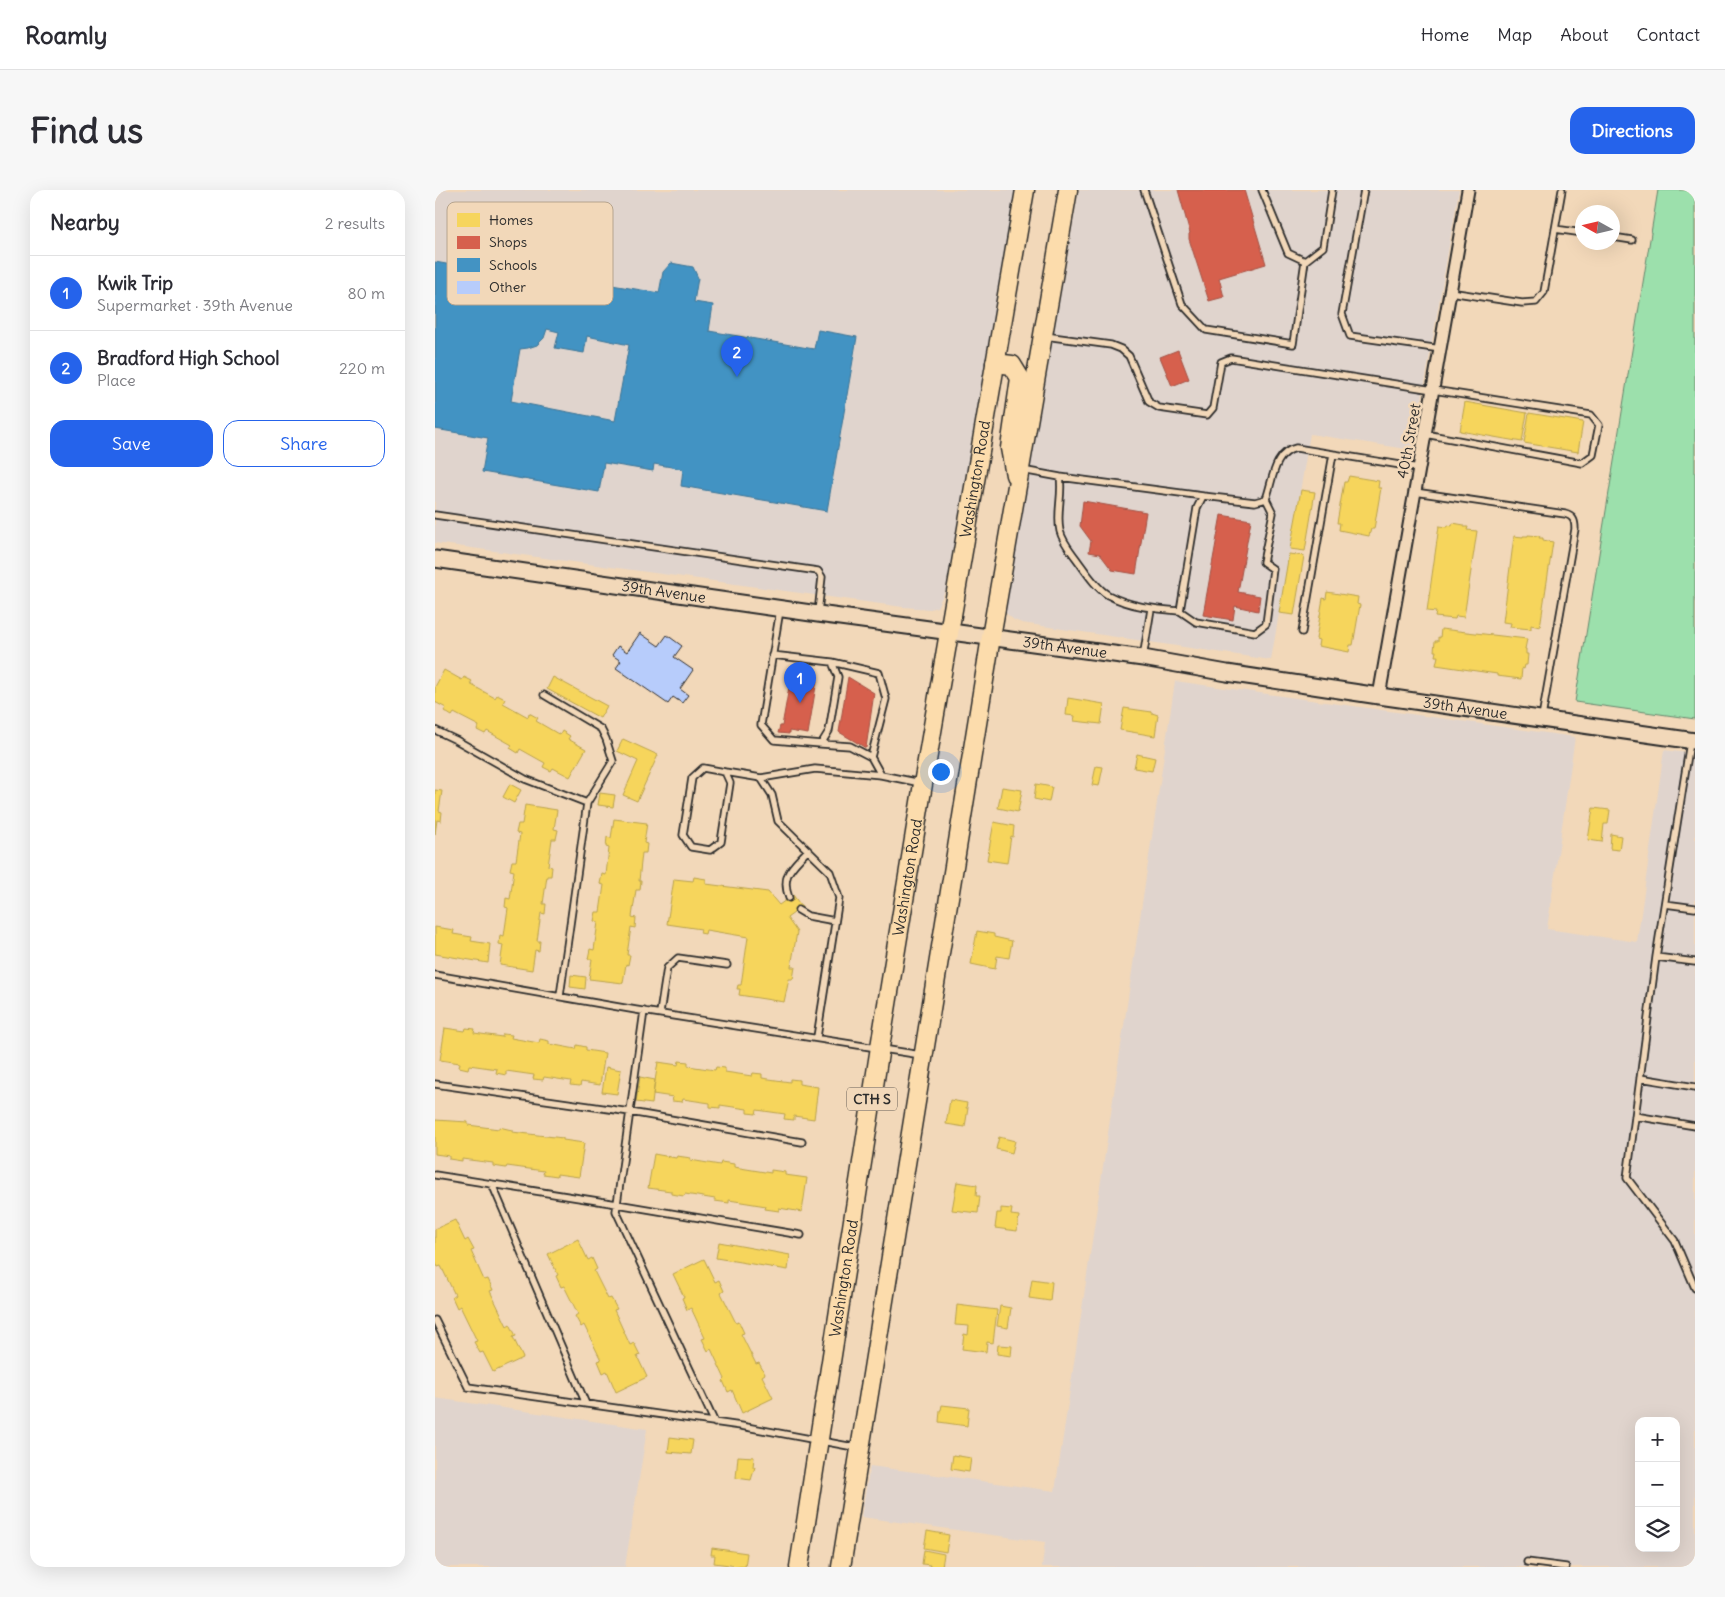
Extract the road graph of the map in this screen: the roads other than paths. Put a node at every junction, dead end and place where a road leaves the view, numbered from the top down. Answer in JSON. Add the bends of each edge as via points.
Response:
{"nodes":[{"id":1,"x":1025,"y":190,"type":"edge"},
{"id":2,"x":1068,"y":190,"type":"edge"},
{"id":3,"x":1144,"y":190,"type":"edge"},
{"id":4,"x":1262,"y":190,"type":"edge"},
{"id":5,"x":1332,"y":190,"type":"edge"},
{"id":6,"x":1364,"y":190,"type":"edge"},
{"id":7,"x":1468,"y":190,"type":"edge"},
{"id":8,"x":1562,"y":190,"type":"edge"},
{"id":9,"x":1555,"y":229,"type":"junction"},
{"id":10,"x":1575,"y":231,"type":"edge"},
{"id":11,"x":1620,"y":238,"type":"edge"},
{"id":12,"x":1632,"y":240,"type":"dead end"},
{"id":13,"x":1305,"y":261,"type":"junction"},
{"id":14,"x":1450,"y":292,"type":"junction"},
{"id":15,"x":1043,"y":336,"type":"junction"},
{"id":16,"x":1441,"y":349,"type":"junction"},
{"id":17,"x":995,"y":363,"type":"junction"},
{"id":18,"x":1433,"y":391,"type":"junction"},
{"id":19,"x":1425,"y":434,"type":"junction"},
{"id":20,"x":1333,"y":454,"type":"junction"},
{"id":21,"x":1419,"y":468,"type":"junction"},
{"id":22,"x":1018,"y":476,"type":"junction"},
{"id":23,"x":1060,"y":477,"type":"junction"},
{"id":24,"x":1415,"y":492,"type":"junction"},
{"id":25,"x":1203,"y":496,"type":"junction"},
{"id":26,"x":1266,"y":499,"type":"junction"},
{"id":27,"x":435,"y":515,"type":"edge"},
{"id":28,"x":435,"y":559,"type":"edge"},
{"id":29,"x":780,"y":608,"type":"junction"},
{"id":30,"x":1151,"y":609,"type":"junction"},
{"id":31,"x":1180,"y":611,"type":"junction"},
{"id":32,"x":817,"y":614,"type":"junction"},
{"id":33,"x":949,"y":632,"type":"junction"},
{"id":34,"x":1302,"y":632,"type":"dead end"},
{"id":35,"x":991,"y":637,"type":"junction"},
{"id":36,"x":772,"y":655,"type":"junction"},
{"id":37,"x":1143,"y":658,"type":"junction"},
{"id":38,"x":832,"y":662,"type":"junction"},
{"id":39,"x":544,"y":695,"type":"dead end"},
{"id":40,"x":1379,"y":696,"type":"junction"},
{"id":41,"x":1541,"y":719,"type":"junction"},
{"id":42,"x":435,"y":730,"type":"edge"},
{"id":43,"x":1693,"y":740,"type":"edge"},
{"id":44,"x":821,"y":744,"type":"junction"},
{"id":45,"x":871,"y":757,"type":"junction"},
{"id":46,"x":725,"y":772,"type":"junction"},
{"id":47,"x":881,"y":775,"type":"junction"},
{"id":48,"x":761,"y":778,"type":"junction"},
{"id":49,"x":923,"y":784,"type":"junction"},
{"id":50,"x":587,"y":803,"type":"junction"},
{"id":51,"x":808,"y":850,"type":"junction"},
{"id":52,"x":789,"y":898,"type":"dead end"},
{"id":53,"x":1665,"y":904,"type":"junction"},
{"id":54,"x":1695,"y":908,"type":"edge"},
{"id":55,"x":798,"y":910,"type":"dead end"},
{"id":56,"x":835,"y":920,"type":"junction"},
{"id":57,"x":1656,"y":957,"type":"junction"},
{"id":58,"x":1695,"y":962,"type":"edge"},
{"id":59,"x":727,"y":964,"type":"dead end"},
{"id":60,"x":435,"y":975,"type":"edge"},
{"id":61,"x":560,"y":996,"type":"junction"},
{"id":62,"x":644,"y":1011,"type":"junction"},
{"id":63,"x":659,"y":1013,"type":"junction"},
{"id":64,"x":817,"y":1038,"type":"junction"},
{"id":65,"x":880,"y":1047,"type":"junction"},
{"id":66,"x":922,"y":1055,"type":"junction"},
{"id":67,"x":1640,"y":1078,"type":"junction"},
{"id":68,"x":435,"y":1084,"type":"edge"},
{"id":69,"x":1695,"y":1086,"type":"edge"},
{"id":70,"x":630,"y":1112,"type":"junction"},
{"id":71,"x":1635,"y":1116,"type":"junction"},
{"id":72,"x":1695,"y":1126,"type":"edge"},
{"id":73,"x":802,"y":1142,"type":"dead end"},
{"id":74,"x":435,"y":1175,"type":"edge"},
{"id":75,"x":492,"y":1184,"type":"junction"},
{"id":76,"x":617,"y":1204,"type":"junction"},
{"id":77,"x":801,"y":1235,"type":"dead end"},
{"id":78,"x":1695,"y":1288,"type":"edge"},
{"id":79,"x":435,"y":1320,"type":"edge"},
{"id":80,"x":586,"y":1404,"type":"junction"},
{"id":81,"x":715,"y":1422,"type":"junction"},
{"id":82,"x":819,"y":1441,"type":"junction"},
{"id":83,"x":861,"y":1448,"type":"junction"},
{"id":84,"x":1527,"y":1562,"type":"dead end"},
{"id":85,"x":799,"y":1567,"type":"edge"},
{"id":86,"x":841,"y":1567,"type":"edge"},
{"id":87,"x":1567,"y":1567,"type":"edge"}],
"edges":[{"from":1,"to":17,"type":"main road","name":"Washington Road"},
{"from":2,"to":15,"type":"main road"},
{"from":3,"to":13,"type":"lane","via":[[1182,304],[1206,330],[1293,344]]},
{"from":4,"to":13,"type":"lane","via":[[1288,253]]},
{"from":5,"to":13,"type":"lane","via":[[1323,247]]},
{"from":6,"to":16,"type":"lane","via":[[1342,314],[1350,336]]},
{"from":7,"to":14,"type":"street","name":"40th Street"},
{"from":8,"to":9,"type":"lane"},
{"from":9,"to":10,"type":"lane"},
{"from":9,"to":14,"type":"lane","via":[[1544,292],[1536,302],[1522,303]]},
{"from":11,"to":12,"type":"lane"},
{"from":14,"to":16,"type":"street","name":"40th Street"},
{"from":15,"to":18,"type":"lane","via":[[1121,349],[1129,356],[1149,402],[1159,408],[1207,415],[1213,408],[1221,362],[1231,358]]},
{"from":15,"to":22,"type":"main road"},
{"from":16,"to":18,"type":"street","name":"40th Street"},
{"from":17,"to":22,"type":"main road","via":[[1012,365],[1020,378],[1009,448]]},
{"from":17,"to":33,"type":"main road","name":"Washington Road"},
{"from":18,"to":19,"type":"street","name":"40th Street"},
{"from":18,"to":19,"type":"lane","via":[[1591,415],[1599,425],[1593,455],[1582,463]]},
{"from":19,"to":21,"type":"street","name":"40th Street"},
{"from":20,"to":21,"type":"lane"},
{"from":20,"to":26,"type":"lane","via":[[1296,448],[1288,450],[1274,469]]},
{"from":20,"to":34,"type":"lane"},
{"from":21,"to":24,"type":"street","name":"40th Street"},
{"from":22,"to":23,"type":"lane"},
{"from":22,"to":35,"type":"main road"},
{"from":23,"to":25,"type":"lane"},
{"from":23,"to":30,"type":"lane","via":[[1058,515],[1065,543],[1107,595]]},
{"from":24,"to":40,"type":"street","name":"40th Street"},
{"from":24,"to":41,"type":"lane","via":[[1565,514],[1575,520]]},
{"from":25,"to":26,"type":"lane","via":[[1255,502]]},
{"from":25,"to":31,"type":"lane","via":[[1197,508]]},
{"from":26,"to":31,"type":"lane","via":[[1273,513],[1263,562],[1273,570],[1266,624],[1255,632],[1196,622]]},
{"from":27,"to":32,"type":"lane","via":[[818,571],[822,577]]},
{"from":28,"to":29,"type":"main road","name":"39th Avenue"},
{"from":29,"to":32,"type":"main road","name":"39th Avenue"},
{"from":29,"to":36,"type":"lane"},
{"from":30,"to":31,"type":"lane"},
{"from":30,"to":37,"type":"lane"},
{"from":32,"to":33,"type":"main road","name":"39th Avenue"},
{"from":33,"to":35,"type":"main road","name":"39th Avenue"},
{"from":33,"to":49,"type":"main road","name":"Washington Road","number":"CTH S"},
{"from":35,"to":37,"type":"main road","name":"39th Avenue"},
{"from":35,"to":66,"type":"main road","number":"CTH S"},
{"from":36,"to":38,"type":"lane"},
{"from":36,"to":44,"type":"lane","via":[[761,725],[775,740]]},
{"from":37,"to":40,"type":"main road","name":"39th Avenue"},
{"from":38,"to":44,"type":"lane","via":[[838,677],[829,731]]},
{"from":38,"to":45,"type":"lane","via":[[879,673],[886,699]]},
{"from":39,"to":50,"type":"lane","via":[[601,729],[606,739],[613,761]]},
{"from":40,"to":41,"type":"main road","name":"39th Avenue"},
{"from":41,"to":43,"type":"main road","name":"39th Avenue"},
{"from":42,"to":50,"type":"lane","via":[[525,780]]},
{"from":43,"to":53,"type":"lane"},
{"from":44,"to":45,"type":"lane","via":[[850,746]]},
{"from":45,"to":47,"type":"lane"},
{"from":46,"to":46,"type":"lane","via":[[730,783],[721,842],[710,850],[691,847],[683,835],[692,778],[703,768]]},
{"from":46,"to":48,"type":"lane"},
{"from":47,"to":48,"type":"lane","via":[[815,768]]},
{"from":47,"to":49,"type":"lane"},
{"from":48,"to":51,"type":"lane","via":[[772,795],[778,821]]},
{"from":49,"to":65,"type":"main road","name":"Washington Road","number":"CTH S"},
{"from":50,"to":61,"type":"lane"},
{"from":51,"to":52,"type":"lane","via":[[788,872],[785,881]]},
{"from":51,"to":56,"type":"lane","via":[[830,872],[839,898]]},
{"from":53,"to":54,"type":"lane"},
{"from":53,"to":57,"type":"lane"},
{"from":55,"to":56,"type":"lane","via":[[808,916]]},
{"from":56,"to":64,"type":"lane"},
{"from":57,"to":58,"type":"lane"},
{"from":57,"to":67,"type":"lane"},
{"from":59,"to":63,"type":"lane","via":[[678,958],[667,968]]},
{"from":60,"to":61,"type":"lane"},
{"from":61,"to":62,"type":"lane"},
{"from":62,"to":63,"type":"lane"},
{"from":62,"to":70,"type":"lane"},
{"from":63,"to":64,"type":"lane"},
{"from":64,"to":65,"type":"lane"},
{"from":65,"to":66,"type":"lane"},
{"from":65,"to":82,"type":"main road","name":"Washington Road","number":"CTH S"},
{"from":66,"to":83,"type":"main road","number":"CTH S"},
{"from":67,"to":69,"type":"lane"},
{"from":67,"to":71,"type":"lane"},
{"from":68,"to":70,"type":"lane"},
{"from":70,"to":73,"type":"lane"},
{"from":70,"to":76,"type":"lane"},
{"from":71,"to":72,"type":"lane"},
{"from":71,"to":78,"type":"lane","via":[[1627,1178],[1675,1241]]},
{"from":74,"to":75,"type":"lane"},
{"from":75,"to":76,"type":"lane"},
{"from":75,"to":80,"type":"lane"},
{"from":76,"to":77,"type":"lane"},
{"from":76,"to":81,"type":"lane","via":[[616,1211]]},
{"from":79,"to":80,"type":"lane","via":[[468,1387]]},
{"from":80,"to":81,"type":"lane"},
{"from":81,"to":82,"type":"lane"},
{"from":82,"to":83,"type":"lane"},
{"from":82,"to":85,"type":"main road","name":"Washington Road","number":"CTH S"},
{"from":83,"to":86,"type":"main road","number":"CTH S"},
{"from":84,"to":87,"type":"lane"}]}
